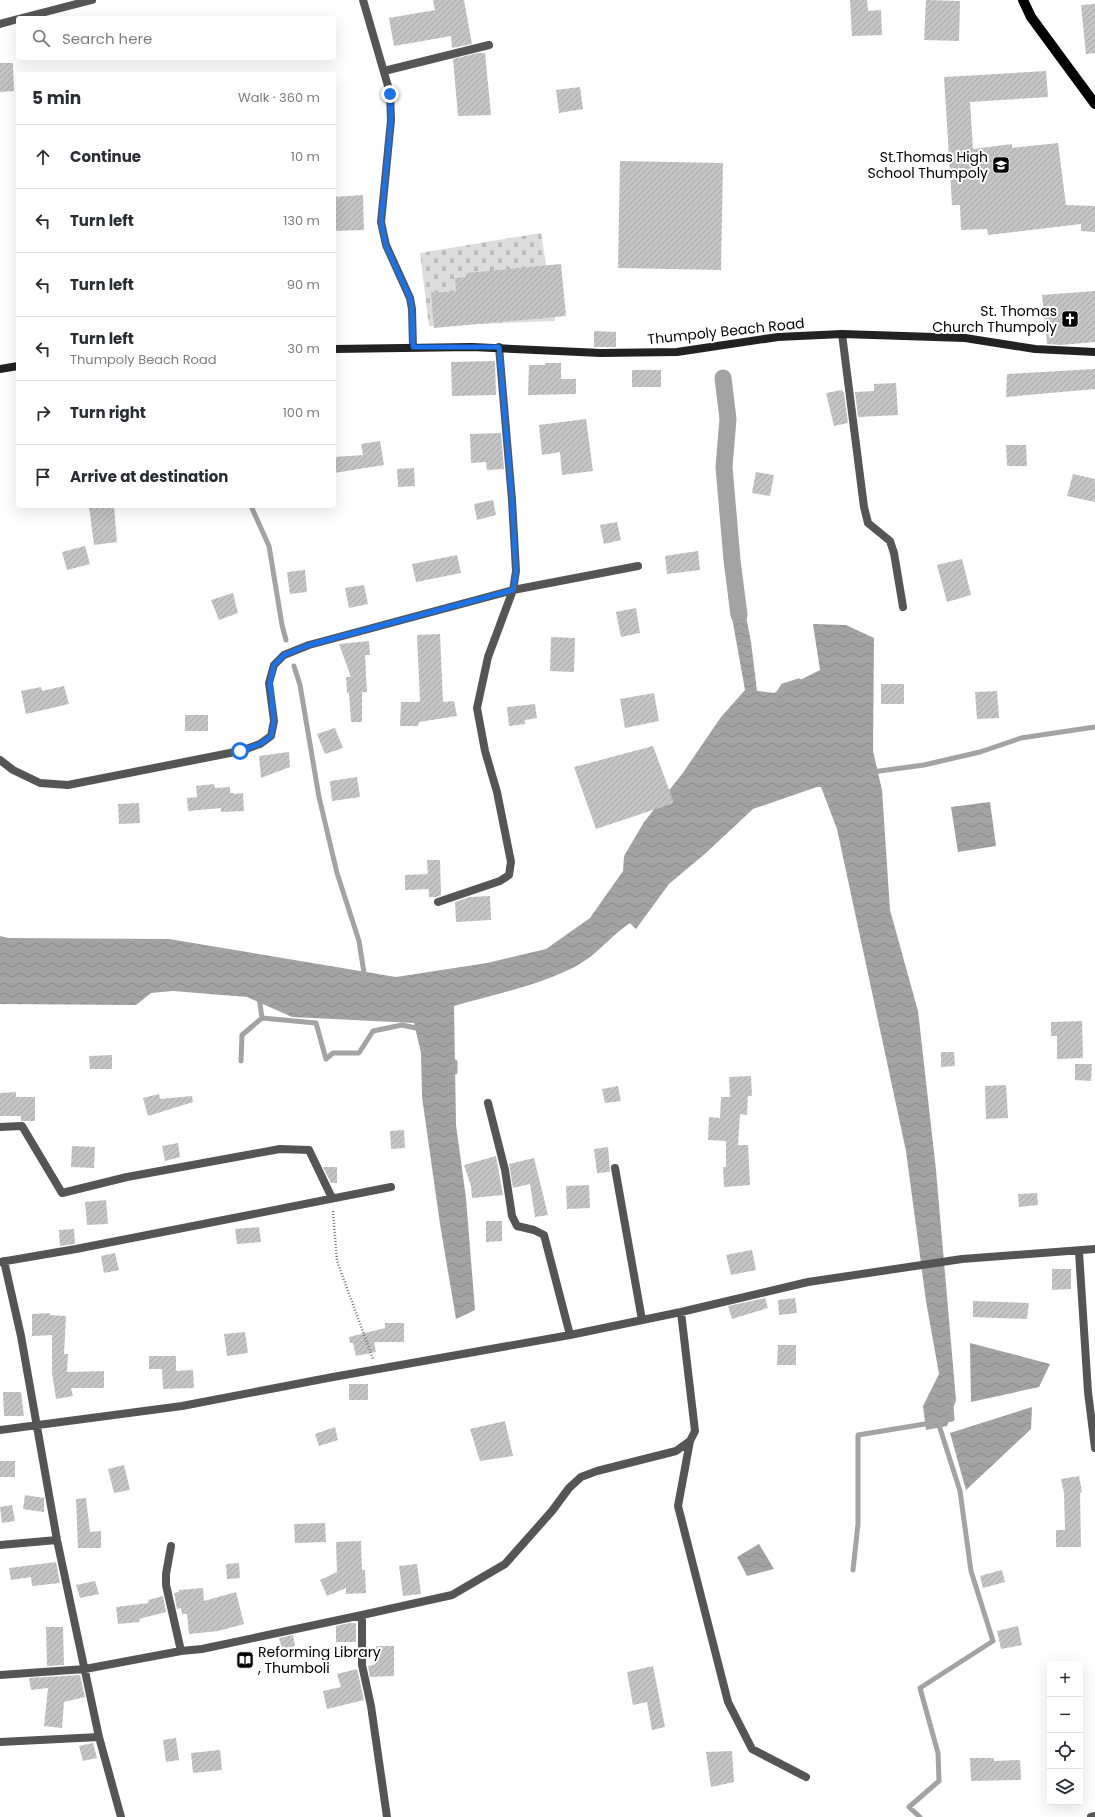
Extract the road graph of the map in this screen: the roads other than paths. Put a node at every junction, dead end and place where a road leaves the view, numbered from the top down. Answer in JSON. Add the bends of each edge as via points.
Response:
{"nodes":[{"id":1,"x":92,"y":0,"type":"edge"},
{"id":2,"x":363,"y":0,"type":"edge"},
{"id":3,"x":1023,"y":0,"type":"edge"},
{"id":4,"x":30,"y":16,"type":"edge"},
{"id":5,"x":16,"y":20,"type":"edge"},
{"id":6,"x":0,"y":24,"type":"edge"},
{"id":7,"x":489,"y":45,"type":"dead end"},
{"id":8,"x":384,"y":71,"type":"junction"},
{"id":9,"x":1095,"y":104,"type":"edge"},
{"id":10,"x":842,"y":334,"type":"junction"},
{"id":11,"x":413,"y":347,"type":"junction"},
{"id":12,"x":499,"y":347,"type":"junction"},
{"id":13,"x":336,"y":349,"type":"edge"},
{"id":14,"x":1095,"y":352,"type":"edge"},
{"id":15,"x":16,"y":366,"type":"edge"},
{"id":16,"x":0,"y":368,"type":"edge"},
{"id":17,"x":638,"y":566,"type":"dead end"},
{"id":18,"x":513,"y":590,"type":"junction"},
{"id":19,"x":903,"y":606,"type":"dead end"},
{"id":20,"x":0,"y":760,"type":"edge"},
{"id":21,"x":438,"y":902,"type":"dead end"},
{"id":22,"x":488,"y":1103,"type":"dead end"},
{"id":23,"x":0,"y":1127,"type":"edge"},
{"id":24,"x":615,"y":1168,"type":"dead end"},
{"id":25,"x":391,"y":1187,"type":"dead end"},
{"id":26,"x":332,"y":1198,"type":"junction"},
{"id":27,"x":1095,"y":1249,"type":"edge"},
{"id":28,"x":1079,"y":1252,"type":"junction"},
{"id":29,"x":2,"y":1261,"type":"edge"},
{"id":30,"x":681,"y":1312,"type":"junction"},
{"id":31,"x":642,"y":1320,"type":"junction"},
{"id":32,"x":570,"y":1335,"type":"junction"},
{"id":33,"x":37,"y":1425,"type":"junction"},
{"id":34,"x":0,"y":1430,"type":"edge"},
{"id":35,"x":690,"y":1441,"type":"junction"},
{"id":36,"x":1095,"y":1448,"type":"edge"},
{"id":37,"x":57,"y":1540,"type":"junction"},
{"id":38,"x":0,"y":1545,"type":"edge"},
{"id":39,"x":171,"y":1546,"type":"dead end"},
{"id":40,"x":362,"y":1615,"type":"junction"},
{"id":41,"x":181,"y":1650,"type":"junction"},
{"id":42,"x":85,"y":1669,"type":"junction"},
{"id":43,"x":0,"y":1675,"type":"edge"},
{"id":44,"x":99,"y":1738,"type":"junction"},
{"id":45,"x":0,"y":1742,"type":"edge"},
{"id":46,"x":806,"y":1777,"type":"dead end"},
{"id":47,"x":1095,"y":1816,"type":"edge"},
{"id":48,"x":121,"y":1817,"type":"edge"},
{"id":49,"x":387,"y":1817,"type":"edge"},
{"id":50,"x":1091,"y":1817,"type":"edge"}],
"edges":[{"from":1,"to":4,"type":"street"},
{"from":2,"to":8,"type":"street"},
{"from":3,"to":9,"type":"main road","via":[[1031,17]]},
{"from":5,"to":6,"type":"street"},
{"from":7,"to":8,"type":"street"},
{"from":8,"to":11,"type":"street","via":[[390,94],[391,120],[381,222],[386,246],[410,298]]},
{"from":10,"to":12,"type":"main road","name":"Thumpoly Beach Road","via":[[778,337],[677,352],[601,353]]},
{"from":10,"to":14,"type":"main road","name":"Thumpoly Beach Road","via":[[964,338],[1035,349]]},
{"from":10,"to":19,"type":"street","via":[[864,507],[868,523],[890,541]]},
{"from":11,"to":12,"type":"main road","name":"Thumpoly Beach Road"},
{"from":11,"to":13,"type":"main road","name":"Thumpoly Beach Road"},
{"from":12,"to":18,"type":"street","via":[[513,508],[516,571]]},
{"from":15,"to":16,"type":"main road"},
{"from":17,"to":18,"type":"street"},
{"from":18,"to":20,"type":"street","via":[[309,645],[284,655],[274,665],[270,683],[274,721],[271,736],[260,744],[240,751],[68,785],[40,783],[13,770]]},
{"from":18,"to":21,"type":"street","via":[[488,657],[477,708],[511,862],[509,875],[500,882]]},
{"from":22,"to":32,"type":"street","via":[[512,1216],[517,1226],[544,1235]]},
{"from":23,"to":26,"type":"street","via":[[22,1126],[62,1193],[127,1177],[280,1149],[309,1150]]},
{"from":24,"to":31,"type":"street"},
{"from":25,"to":26,"type":"street"},
{"from":26,"to":29,"type":"street","via":[[76,1249]]},
{"from":27,"to":28,"type":"street"},
{"from":28,"to":30,"type":"street","via":[[962,1259],[808,1282]]},
{"from":28,"to":36,"type":"street","via":[[1088,1392]]},
{"from":29,"to":33,"type":"street","via":[[21,1336]]},
{"from":30,"to":31,"type":"street"},
{"from":30,"to":35,"type":"street","via":[[695,1431]]},
{"from":31,"to":32,"type":"street"},
{"from":32,"to":33,"type":"street","via":[[182,1406]]},
{"from":33,"to":34,"type":"street"},
{"from":33,"to":37,"type":"street"},
{"from":35,"to":40,"type":"street","via":[[676,1451],[597,1470],[581,1477],[568,1488],[552,1511],[505,1564],[452,1595]]},
{"from":35,"to":46,"type":"street","via":[[678,1506],[728,1702],[752,1749]]},
{"from":37,"to":38,"type":"street"},
{"from":37,"to":42,"type":"street"},
{"from":39,"to":41,"type":"street","via":[[166,1585]]},
{"from":40,"to":41,"type":"street","via":[[202,1649]]},
{"from":40,"to":49,"type":"street","via":[[362,1665]]},
{"from":41,"to":42,"type":"street"},
{"from":42,"to":43,"type":"street"},
{"from":42,"to":44,"type":"street"},
{"from":44,"to":45,"type":"street"},
{"from":44,"to":48,"type":"street"},
{"from":47,"to":50,"type":"street"}]}
